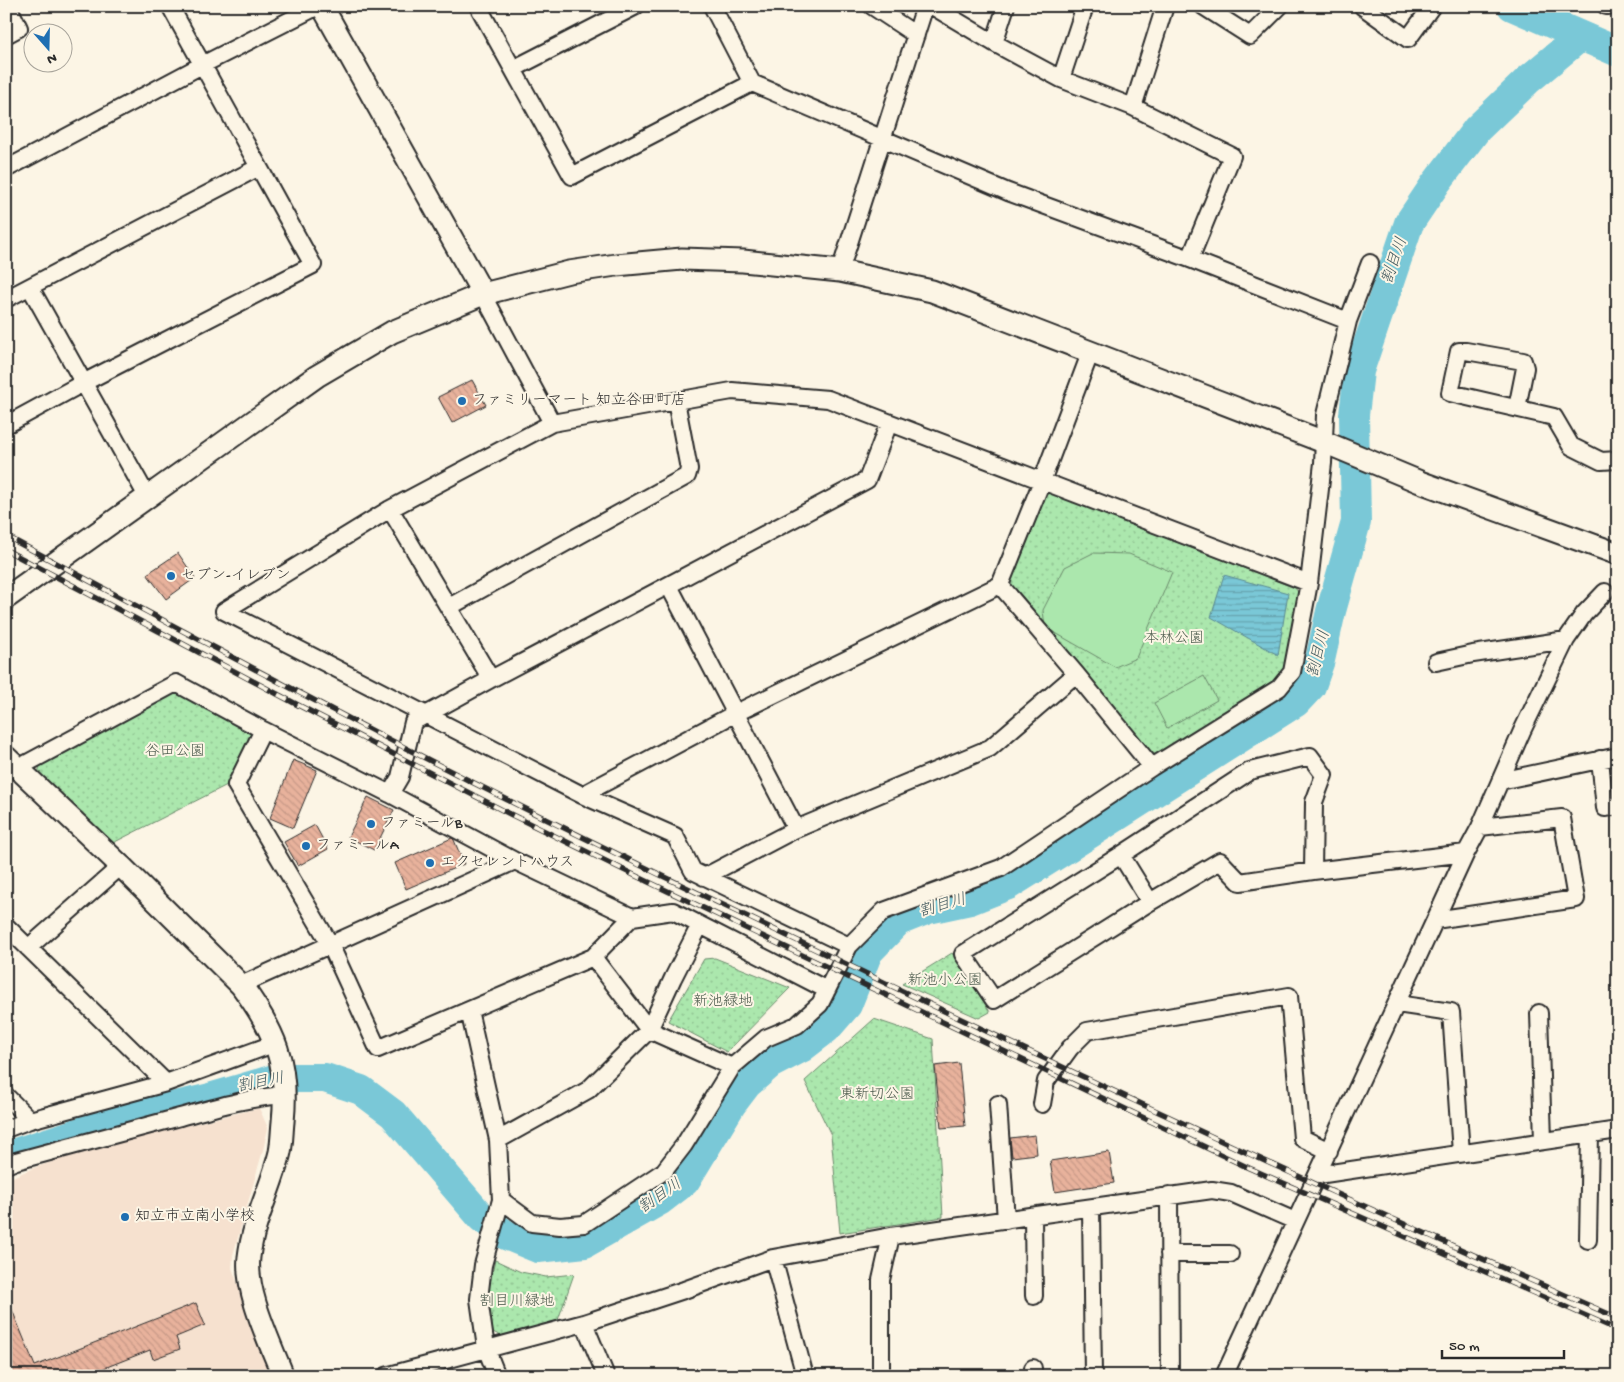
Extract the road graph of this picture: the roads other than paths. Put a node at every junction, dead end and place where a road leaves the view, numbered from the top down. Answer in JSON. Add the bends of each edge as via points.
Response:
{"nodes":[{"id":1,"x":8,"y":6,"type":"edge"},
{"id":2,"x":170,"y":6,"type":"edge"},
{"id":3,"x":318,"y":6,"type":"edge"},
{"id":4,"x":322,"y":6,"type":"edge"},
{"id":5,"x":478,"y":6,"type":"edge"},
{"id":6,"x":636,"y":6,"type":"edge"},
{"id":7,"x":712,"y":6,"type":"edge"},
{"id":8,"x":872,"y":6,"type":"edge"},
{"id":9,"x":925,"y":6,"type":"edge"},
{"id":10,"x":932,"y":6,"type":"edge"},
{"id":11,"x":1006,"y":6,"type":"edge"},
{"id":12,"x":1085,"y":6,"type":"edge"},
{"id":13,"x":1165,"y":6,"type":"edge"},
{"id":14,"x":1203,"y":6,"type":"edge"},
{"id":15,"x":1280,"y":6,"type":"edge"},
{"id":16,"x":1362,"y":6,"type":"edge"},
{"id":17,"x":1432,"y":6,"type":"edge"},
{"id":18,"x":6,"y":35,"type":"edge"},
{"id":19,"x":916,"y":35,"type":"junction"},
{"id":20,"x":994,"y":43,"type":"junction"},
{"id":21,"x":202,"y":65,"type":"junction"},
{"id":22,"x":513,"y":69,"type":"junction"},
{"id":23,"x":1061,"y":79,"type":"junction"},
{"id":24,"x":752,"y":83,"type":"junction"},
{"id":25,"x":1133,"y":107,"type":"junction"},
{"id":26,"x":882,"y":137,"type":"junction"},
{"id":27,"x":259,"y":167,"type":"junction"},
{"id":28,"x":6,"y":169,"type":"edge"},
{"id":29,"x":1190,"y":259,"type":"junction"},
{"id":30,"x":1370,"y":263,"type":"dead end"},
{"id":31,"x":840,"y":271,"type":"junction"},
{"id":32,"x":30,"y":287,"type":"junction"},
{"id":33,"x":483,"y":294,"type":"junction"},
{"id":34,"x":6,"y":299,"type":"edge"},
{"id":35,"x":1348,"y":321,"type":"junction"},
{"id":36,"x":1091,"y":351,"type":"junction"},
{"id":37,"x":83,"y":383,"type":"junction"},
{"id":38,"x":676,"y":401,"type":"junction"},
{"id":39,"x":1517,"y":408,"type":"junction"},
{"id":40,"x":552,"y":423,"type":"junction"},
{"id":41,"x":889,"y":423,"type":"junction"},
{"id":42,"x":6,"y":425,"type":"edge"},
{"id":43,"x":1328,"y":444,"type":"junction"},
{"id":44,"x":1618,"y":460,"type":"edge"},
{"id":45,"x":1042,"y":481,"type":"junction"},
{"id":46,"x":148,"y":498,"type":"junction"},
{"id":47,"x":390,"y":510,"type":"junction"},
{"id":48,"x":1618,"y":554,"type":"edge"},
{"id":49,"x":1309,"y":583,"type":"junction"},
{"id":50,"x":1000,"y":585,"type":"junction"},
{"id":51,"x":669,"y":586,"type":"junction"},
{"id":52,"x":1605,"y":592,"type":"dead end"},
{"id":53,"x":6,"y":598,"type":"edge"},
{"id":54,"x":449,"y":607,"type":"junction"},
{"id":55,"x":1566,"y":640,"type":"junction"},
{"id":56,"x":1436,"y":662,"type":"dead end"},
{"id":57,"x":1076,"y":674,"type":"junction"},
{"id":58,"x":491,"y":679,"type":"junction"},
{"id":59,"x":736,"y":713,"type":"junction"},
{"id":60,"x":426,"y":714,"type":"junction"},
{"id":61,"x":263,"y":730,"type":"junction"},
{"id":62,"x":1618,"y":756,"type":"edge"},
{"id":63,"x":1600,"y":760,"type":"junction"},
{"id":64,"x":12,"y":763,"type":"edge"},
{"id":65,"x":1152,"y":767,"type":"junction"},
{"id":66,"x":1500,"y":781,"type":"junction"},
{"id":67,"x":390,"y":794,"type":"junction"},
{"id":68,"x":582,"y":795,"type":"junction"},
{"id":69,"x":1618,"y":806,"type":"edge"},
{"id":70,"x":1480,"y":827,"type":"junction"},
{"id":71,"x":796,"y":829,"type":"junction"},
{"id":72,"x":1466,"y":853,"type":"junction"},
{"id":73,"x":1121,"y":855,"type":"junction"},
{"id":74,"x":515,"y":860,"type":"junction"},
{"id":75,"x":121,"y":866,"type":"junction"},
{"id":76,"x":1313,"y":871,"type":"junction"},
{"id":77,"x":704,"y":877,"type":"junction"},
{"id":78,"x":1150,"y":902,"type":"junction"},
{"id":79,"x":632,"y":917,"type":"junction"},
{"id":80,"x":1435,"y":920,"type":"junction"},
{"id":81,"x":700,"y":925,"type":"junction"},
{"id":82,"x":6,"y":926,"type":"edge"},
{"id":83,"x":330,"y":944,"type":"junction"},
{"id":84,"x":849,"y":946,"type":"junction"},
{"id":85,"x":28,"y":948,"type":"junction"},
{"id":86,"x":593,"y":956,"type":"junction"},
{"id":87,"x":242,"y":984,"type":"junction"},
{"id":88,"x":827,"y":990,"type":"junction"},
{"id":89,"x":1397,"y":1004,"type":"junction"},
{"id":90,"x":469,"y":1010,"type":"junction"},
{"id":91,"x":1539,"y":1013,"type":"dead end"},
{"id":92,"x":649,"y":1030,"type":"junction"},
{"id":93,"x":279,"y":1053,"type":"junction"},
{"id":94,"x":732,"y":1067,"type":"junction"},
{"id":95,"x":166,"y":1082,"type":"junction"},
{"id":96,"x":285,"y":1091,"type":"junction"},
{"id":97,"x":6,"y":1096,"type":"edge"},
{"id":98,"x":998,"y":1104,"type":"dead end"},
{"id":99,"x":1042,"y":1104,"type":"dead end"},
{"id":100,"x":30,"y":1120,"type":"junction"},
{"id":101,"x":6,"y":1129,"type":"edge"},
{"id":102,"x":1618,"y":1130,"type":"edge"},
{"id":103,"x":1590,"y":1134,"type":"junction"},
{"id":104,"x":498,"y":1140,"type":"junction"},
{"id":105,"x":1543,"y":1141,"type":"junction"},
{"id":106,"x":1329,"y":1151,"type":"junction"},
{"id":107,"x":1460,"y":1153,"type":"junction"},
{"id":108,"x":6,"y":1166,"type":"edge"},
{"id":109,"x":1318,"y":1175,"type":"junction"},
{"id":110,"x":1169,"y":1195,"type":"junction"},
{"id":111,"x":500,"y":1205,"type":"junction"},
{"id":112,"x":1091,"y":1208,"type":"junction"},
{"id":113,"x":1033,"y":1216,"type":"junction"},
{"id":114,"x":1006,"y":1220,"type":"junction"},
{"id":115,"x":1295,"y":1221,"type":"junction"},
{"id":116,"x":891,"y":1236,"type":"junction"},
{"id":117,"x":1588,"y":1240,"type":"dead end"},
{"id":118,"x":1169,"y":1254,"type":"junction"},
{"id":119,"x":1230,"y":1254,"type":"dead end"},
{"id":120,"x":773,"y":1258,"type":"junction"},
{"id":121,"x":1034,"y":1296,"type":"dead end"},
{"id":122,"x":584,"y":1323,"type":"junction"},
{"id":123,"x":486,"y":1348,"type":"junction"},
{"id":124,"x":283,"y":1376,"type":"edge"},
{"id":125,"x":386,"y":1376,"type":"edge"},
{"id":126,"x":497,"y":1376,"type":"edge"},
{"id":127,"x":606,"y":1376,"type":"edge"},
{"id":128,"x":806,"y":1376,"type":"edge"},
{"id":129,"x":881,"y":1376,"type":"edge"},
{"id":130,"x":1093,"y":1376,"type":"edge"},
{"id":131,"x":1170,"y":1376,"type":"edge"},
{"id":132,"x":1224,"y":1376,"type":"edge"}],
"edges":[{"from":1,"to":18,"type":"street","via":[[19,28]]},
{"from":2,"to":21,"type":"street"},
{"from":3,"to":21,"type":"street"},
{"from":4,"to":33,"type":"street"},
{"from":5,"to":22,"type":"street"},
{"from":6,"to":22,"type":"street"},
{"from":7,"to":24,"type":"street"},
{"from":8,"to":19,"type":"street"},
{"from":9,"to":19,"type":"street"},
{"from":10,"to":20,"type":"street"},
{"from":11,"to":20,"type":"street"},
{"from":12,"to":23,"type":"street"},
{"from":13,"to":25,"type":"street"},
{"from":14,"to":15,"type":"street","via":[[1250,36]]},
{"from":16,"to":17,"type":"street","via":[[1408,39]]},
{"from":19,"to":26,"type":"street"},
{"from":20,"to":23,"type":"street"},
{"from":21,"to":27,"type":"street"},
{"from":21,"to":28,"type":"street"},
{"from":22,"to":24,"type":"street","via":[[572,176]]},
{"from":23,"to":25,"type":"street"},
{"from":24,"to":26,"type":"street"},
{"from":25,"to":29,"type":"street","via":[[1232,156]]},
{"from":26,"to":29,"type":"street","via":[[1008,192]]},
{"from":26,"to":31,"type":"street"},
{"from":27,"to":32,"type":"street"},
{"from":27,"to":37,"type":"street","via":[[313,265]]},
{"from":29,"to":35,"type":"street"},
{"from":30,"to":35,"type":"street"},
{"from":31,"to":33,"type":"street","via":[[743,261],[682,259],[569,272]]},
{"from":31,"to":36,"type":"street","via":[[932,291]]},
{"from":32,"to":34,"type":"street"},
{"from":32,"to":37,"type":"street"},
{"from":33,"to":40,"type":"street"},
{"from":33,"to":46,"type":"street","via":[[392,332],[318,376]]},
{"from":35,"to":43,"type":"street","via":[[1325,415]]},
{"from":36,"to":43,"type":"street"},
{"from":36,"to":45,"type":"street"},
{"from":37,"to":42,"type":"street"},
{"from":37,"to":46,"type":"street"},
{"from":38,"to":40,"type":"street"},
{"from":38,"to":41,"type":"street","via":[[732,391],[828,399]]},
{"from":38,"to":54,"type":"street","via":[[689,469],[687,476]]},
{"from":39,"to":39,"type":"street","via":[[1450,393],[1459,351],[1523,360],[1525,368]]},
{"from":39,"to":44,"type":"street","via":[[1554,417],[1571,446],[1601,460]]},
{"from":40,"to":47,"type":"street"},
{"from":41,"to":45,"type":"street"},
{"from":41,"to":51,"type":"street","via":[[867,480]]},
{"from":43,"to":48,"type":"street","via":[[1420,482]]},
{"from":43,"to":49,"type":"street"},
{"from":45,"to":49,"type":"street"},
{"from":45,"to":50,"type":"street"},
{"from":46,"to":53,"type":"street"},
{"from":47,"to":54,"type":"street"},
{"from":47,"to":60,"type":"street","via":[[224,611]]},
{"from":49,"to":65,"type":"street","via":[[1292,672],[1279,688]]},
{"from":50,"to":57,"type":"street"},
{"from":50,"to":59,"type":"street"},
{"from":51,"to":58,"type":"street"},
{"from":51,"to":59,"type":"street"},
{"from":52,"to":55,"type":"street"},
{"from":54,"to":58,"type":"street"},
{"from":55,"to":56,"type":"street"},
{"from":55,"to":66,"type":"street"},
{"from":57,"to":65,"type":"street"},
{"from":57,"to":71,"type":"street","via":[[990,748]]},
{"from":58,"to":60,"type":"street"},
{"from":59,"to":68,"type":"street"},
{"from":59,"to":71,"type":"street"},
{"from":60,"to":67,"type":"street","via":[[413,722],[400,777]]},
{"from":60,"to":68,"type":"street"},
{"from":61,"to":64,"type":"street","via":[[176,683]]},
{"from":61,"to":67,"type":"street"},
{"from":61,"to":83,"type":"street","via":[[236,785]]},
{"from":62,"to":63,"type":"street"},
{"from":63,"to":66,"type":"street"},
{"from":63,"to":69,"type":"street","via":[[1605,808]]},
{"from":64,"to":75,"type":"street"},
{"from":65,"to":84,"type":"street","via":[[1001,868],[884,911]]},
{"from":66,"to":70,"type":"street"},
{"from":67,"to":74,"type":"street"},
{"from":68,"to":77,"type":"street","via":[[675,836],[693,871]]},
{"from":70,"to":72,"type":"street"},
{"from":70,"to":80,"type":"street","via":[[1562,818],[1576,899]]},
{"from":71,"to":77,"type":"street"},
{"from":72,"to":76,"type":"street"},
{"from":72,"to":80,"type":"street"},
{"from":73,"to":76,"type":"street","via":[[1250,771],[1310,756],[1324,775],[1314,802]]},
{"from":73,"to":78,"type":"street"},
{"from":73,"to":78,"type":"street","via":[[963,954],[994,1000]]},
{"from":74,"to":79,"type":"street"},
{"from":74,"to":83,"type":"street"},
{"from":75,"to":85,"type":"street"},
{"from":75,"to":87,"type":"street"},
{"from":76,"to":78,"type":"street","via":[[1240,882],[1220,861]]},
{"from":77,"to":84,"type":"street"},
{"from":79,"to":81,"type":"street","via":[[673,911]]},
{"from":79,"to":86,"type":"street"},
{"from":80,"to":89,"type":"street"},
{"from":81,"to":88,"type":"street"},
{"from":81,"to":92,"type":"street"},
{"from":82,"to":85,"type":"street"},
{"from":83,"to":87,"type":"street"},
{"from":83,"to":90,"type":"street","via":[[378,1049]]},
{"from":84,"to":88,"type":"street"},
{"from":85,"to":95,"type":"street"},
{"from":86,"to":90,"type":"street"},
{"from":86,"to":92,"type":"street"},
{"from":87,"to":93,"type":"street","via":[[256,1004]]},
{"from":88,"to":94,"type":"street","via":[[820,1004],[797,1025],[766,1038]]},
{"from":89,"to":106,"type":"street"},
{"from":89,"to":107,"type":"street","via":[[1450,1012]]},
{"from":90,"to":104,"type":"street"},
{"from":91,"to":105,"type":"street"},
{"from":92,"to":94,"type":"street"},
{"from":92,"to":104,"type":"street","via":[[588,1090]]},
{"from":93,"to":95,"type":"street"},
{"from":93,"to":96,"type":"street"},
{"from":94,"to":111,"type":"street","via":[[684,1145],[664,1171],[584,1224],[532,1223]]},
{"from":95,"to":100,"type":"street"},
{"from":96,"to":108,"type":"street","via":[[84,1142]]},
{"from":96,"to":124,"type":"street","via":[[280,1151],[248,1258],[252,1298]]},
{"from":97,"to":100,"type":"street"},
{"from":98,"to":114,"type":"street"},
{"from":99,"to":106,"type":"street","via":[[1046,1081],[1087,1031],[1289,996],[1302,1138]]},
{"from":100,"to":101,"type":"street"},
{"from":102,"to":103,"type":"street"},
{"from":103,"to":105,"type":"street"},
{"from":103,"to":117,"type":"street"},
{"from":104,"to":111,"type":"street"},
{"from":105,"to":107,"type":"street"},
{"from":106,"to":109,"type":"street"},
{"from":107,"to":109,"type":"street"},
{"from":109,"to":115,"type":"street"},
{"from":110,"to":112,"type":"street"},
{"from":110,"to":115,"type":"street","via":[[1212,1190],[1231,1193]]},
{"from":110,"to":118,"type":"street"},
{"from":111,"to":123,"type":"street","via":[[483,1265],[479,1299]]},
{"from":112,"to":113,"type":"street"},
{"from":112,"to":130,"type":"street"},
{"from":113,"to":114,"type":"street"},
{"from":113,"to":121,"type":"street"},
{"from":114,"to":116,"type":"street"},
{"from":115,"to":132,"type":"street"},
{"from":116,"to":120,"type":"street"},
{"from":116,"to":129,"type":"street","via":[[880,1280]]},
{"from":118,"to":119,"type":"street"},
{"from":118,"to":131,"type":"street"},
{"from":120,"to":122,"type":"street"},
{"from":120,"to":128,"type":"street"},
{"from":122,"to":123,"type":"street"},
{"from":122,"to":127,"type":"street"},
{"from":123,"to":125,"type":"street"},
{"from":123,"to":126,"type":"street"}]}
